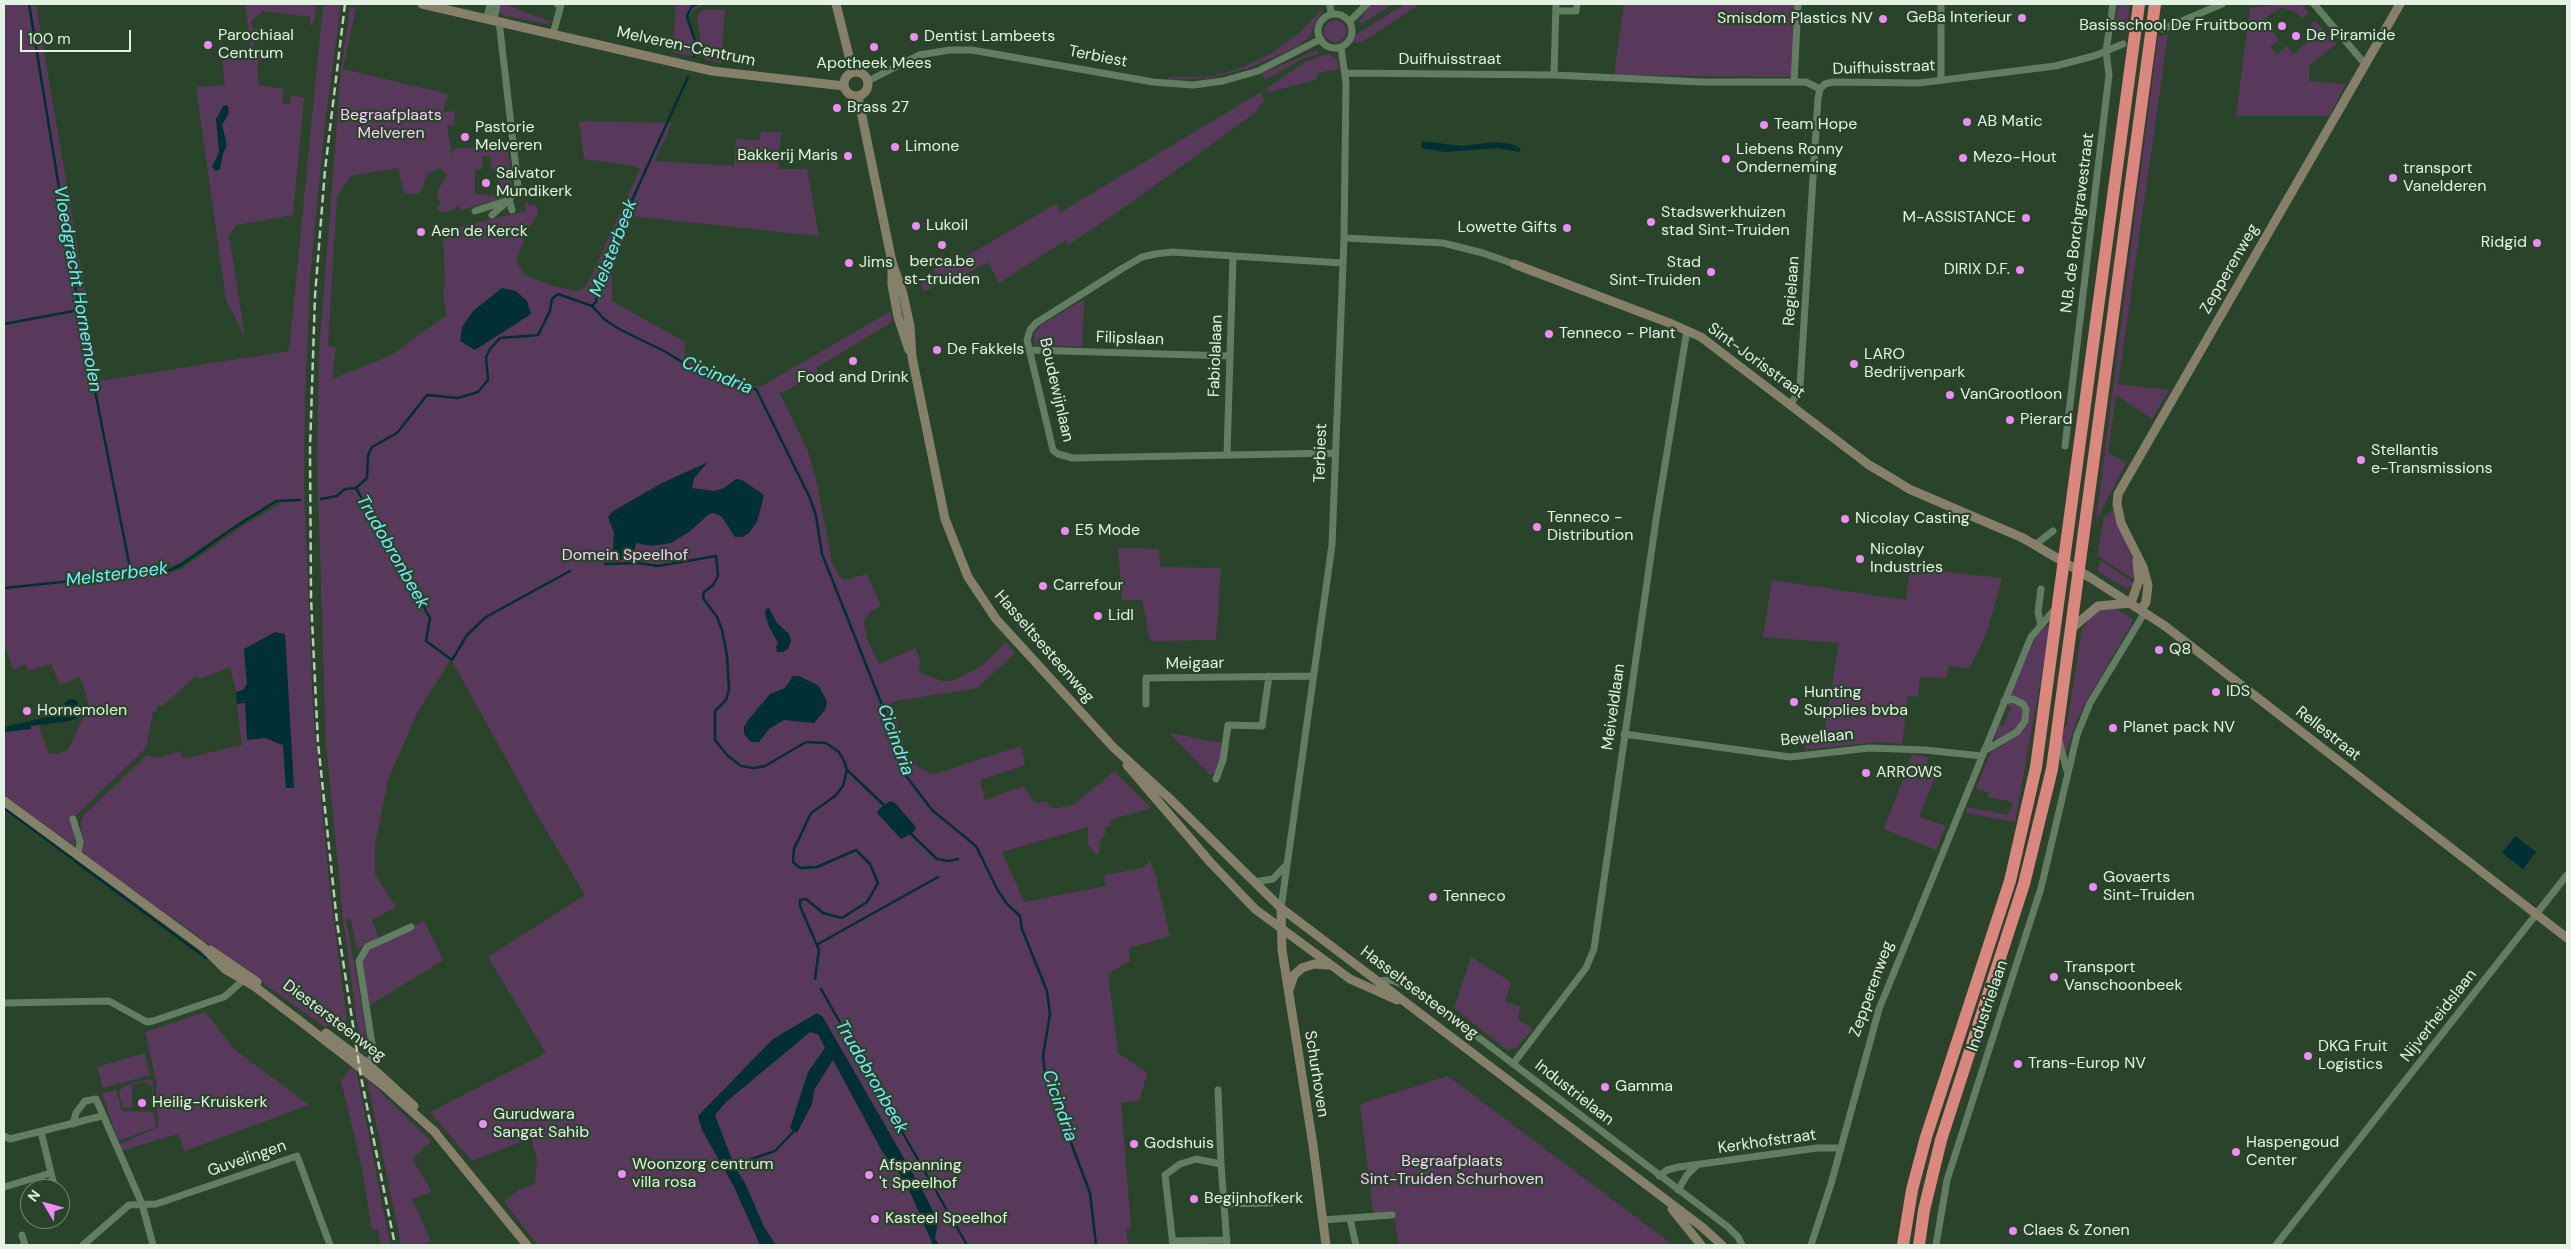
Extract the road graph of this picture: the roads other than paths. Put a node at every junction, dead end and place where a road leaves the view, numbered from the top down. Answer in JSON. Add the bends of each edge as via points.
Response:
{"nodes":[{"id":1,"x":422,"y":4,"type":"edge"},
{"id":2,"x":490,"y":4,"type":"edge"},
{"id":3,"x":497,"y":4,"type":"edge"},
{"id":4,"x":557,"y":4,"type":"edge"},
{"id":5,"x":836,"y":4,"type":"edge"},
{"id":6,"x":1330,"y":4,"type":"edge"},
{"id":7,"x":1367,"y":4,"type":"edge"},
{"id":8,"x":1576,"y":4,"type":"edge"},
{"id":9,"x":1798,"y":4,"type":"edge"},
{"id":10,"x":1941,"y":4,"type":"edge"},
{"id":11,"x":2113,"y":4,"type":"edge"},
{"id":12,"x":2139,"y":4,"type":"edge"},
{"id":13,"x":2155,"y":4,"type":"edge"},
{"id":14,"x":2222,"y":4,"type":"edge"},
{"id":15,"x":2314,"y":4,"type":"edge"},
{"id":16,"x":2400,"y":4,"type":"edge"},
{"id":17,"x":1556,"y":7,"type":"edge"},
{"id":18,"x":1331,"y":14,"type":"junction"},
{"id":19,"x":493,"y":20,"type":"junction"},
{"id":20,"x":1350,"y":21,"type":"junction"},
{"id":21,"x":2163,"y":29,"type":"dead end"},
{"id":22,"x":553,"y":34,"type":"junction"},
{"id":23,"x":1321,"y":39,"type":"junction"},
{"id":24,"x":2124,"y":44,"type":"dead end"},
{"id":25,"x":1341,"y":47,"type":"junction"},
{"id":26,"x":2106,"y":51,"type":"junction"},
{"id":27,"x":2365,"y":64,"type":"junction"},
{"id":28,"x":853,"y":72,"type":"junction"},
{"id":29,"x":1345,"y":73,"type":"junction"},
{"id":30,"x":1554,"y":75,"type":"junction"},
{"id":31,"x":1941,"y":80,"type":"junction"},
{"id":32,"x":868,"y":81,"type":"junction"},
{"id":33,"x":1794,"y":82,"type":"junction"},
{"id":34,"x":844,"y":86,"type":"junction"},
{"id":35,"x":1820,"y":89,"type":"junction"},
{"id":36,"x":858,"y":97,"type":"junction"},
{"id":37,"x":509,"y":200,"type":"junction"},
{"id":38,"x":512,"y":210,"type":"dead end"},
{"id":39,"x":475,"y":211,"type":"dead end"},
{"id":40,"x":492,"y":215,"type":"dead end"},
{"id":41,"x":1344,"y":238,"type":"junction"},
{"id":42,"x":1233,"y":257,"type":"junction"},
{"id":43,"x":1342,"y":263,"type":"junction"},
{"id":44,"x":1514,"y":264,"type":"joint"},
{"id":45,"x":1687,"y":330,"type":"junction"},
{"id":46,"x":1029,"y":350,"type":"junction"},
{"id":47,"x":1230,"y":356,"type":"junction"},
{"id":48,"x":1791,"y":405,"type":"junction"},
{"id":49,"x":2065,"y":446,"type":"dead end"},
{"id":50,"x":1335,"y":453,"type":"junction"},
{"id":51,"x":1227,"y":455,"type":"junction"},
{"id":52,"x":2053,"y":531,"type":"dead end"},
{"id":53,"x":2036,"y":544,"type":"junction"},
{"id":54,"x":2136,"y":554,"type":"junction"},
{"id":55,"x":2065,"y":562,"type":"junction"},
{"id":56,"x":2079,"y":570,"type":"junction"},
{"id":57,"x":2041,"y":589,"type":"dead end"},
{"id":58,"x":2060,"y":602,"type":"junction"},
{"id":59,"x":2131,"y":603,"type":"junction"},
{"id":60,"x":2143,"y":611,"type":"junction"},
{"id":61,"x":2040,"y":625,"type":"junction"},
{"id":62,"x":2072,"y":628,"type":"junction"},
{"id":63,"x":1269,"y":676,"type":"junction"},
{"id":64,"x":1314,"y":676,"type":"junction"},
{"id":65,"x":2004,"y":701,"type":"junction"},
{"id":66,"x":1146,"y":704,"type":"dead end"},
{"id":67,"x":1624,"y":734,"type":"junction"},
{"id":68,"x":2057,"y":736,"type":"junction"},
{"id":69,"x":1114,"y":747,"type":"junction"},
{"id":70,"x":1983,"y":754,"type":"junction"},
{"id":71,"x":2068,"y":777,"type":"junction"},
{"id":72,"x":1216,"y":778,"type":"dead end"},
{"id":73,"x":4,"y":801,"type":"edge"},
{"id":74,"x":73,"y":819,"type":"dead end"},
{"id":75,"x":78,"y":855,"type":"junction"},
{"id":76,"x":1287,"y":857,"type":"junction"},
{"id":77,"x":2567,"y":875,"type":"edge"},
{"id":78,"x":1253,"y":882,"type":"junction"},
{"id":79,"x":1281,"y":908,"type":"junction"},
{"id":80,"x":2536,"y":915,"type":"junction"},
{"id":81,"x":411,"y":927,"type":"dead end"},
{"id":82,"x":1281,"y":927,"type":"junction"},
{"id":83,"x":2567,"y":938,"type":"edge"},
{"id":84,"x":1332,"y":965,"type":"junction"},
{"id":85,"x":246,"y":978,"type":"junction"},
{"id":86,"x":1378,"y":981,"type":"junction"},
{"id":87,"x":1288,"y":992,"type":"junction"},
{"id":88,"x":4,"y":1003,"type":"edge"},
{"id":89,"x":370,"y":1063,"type":"junction"},
{"id":90,"x":1513,"y":1064,"type":"junction"},
{"id":91,"x":1218,"y":1090,"type":"dead end"},
{"id":92,"x":102,"y":1116,"type":"junction"},
{"id":93,"x":73,"y":1124,"type":"junction"},
{"id":94,"x":41,"y":1132,"type":"junction"},
{"id":95,"x":436,"y":1133,"type":"junction"},
{"id":96,"x":4,"y":1136,"type":"edge"},
{"id":97,"x":1841,"y":1148,"type":"junction"},
{"id":98,"x":1221,"y":1164,"type":"junction"},
{"id":99,"x":1696,"y":1166,"type":"junction"},
{"id":100,"x":51,"y":1173,"type":"junction"},
{"id":101,"x":1659,"y":1176,"type":"junction"},
{"id":102,"x":52,"y":1179,"type":"edge"},
{"id":103,"x":4,"y":1187,"type":"edge"},
{"id":104,"x":1678,"y":1190,"type":"junction"},
{"id":105,"x":1271,"y":1203,"type":"dead end"},
{"id":106,"x":142,"y":1204,"type":"junction"},
{"id":107,"x":1226,"y":1204,"type":"junction"},
{"id":108,"x":1392,"y":1215,"type":"dead end"},
{"id":109,"x":1350,"y":1219,"type":"junction"},
{"id":110,"x":1322,"y":1220,"type":"junction"},
{"id":111,"x":22,"y":1235,"type":"dead end"},
{"id":112,"x":1173,"y":1243,"type":"edge"},
{"id":113,"x":1227,"y":1243,"type":"edge"},
{"id":114,"x":25,"y":1245,"type":"edge"},
{"id":115,"x":83,"y":1245,"type":"edge"},
{"id":116,"x":153,"y":1245,"type":"edge"},
{"id":117,"x":330,"y":1245,"type":"edge"},
{"id":118,"x":527,"y":1245,"type":"edge"},
{"id":119,"x":1326,"y":1245,"type":"edge"},
{"id":120,"x":1356,"y":1245,"type":"edge"},
{"id":121,"x":1701,"y":1245,"type":"edge"},
{"id":122,"x":1722,"y":1245,"type":"edge"},
{"id":123,"x":1742,"y":1245,"type":"edge"},
{"id":124,"x":1811,"y":1245,"type":"edge"},
{"id":125,"x":1903,"y":1245,"type":"edge"},
{"id":126,"x":1919,"y":1245,"type":"edge"},
{"id":127,"x":1936,"y":1245,"type":"edge"},
{"id":128,"x":2276,"y":1245,"type":"edge"}],
"edges":[{"from":1,"to":19,"type":"main road","name":"Melveren-Centrum"},
{"from":2,"to":19,"type":"street"},
{"from":3,"to":19,"type":"street"},
{"from":4,"to":22,"type":"street","via":[[560,5]]},
{"from":5,"to":28,"type":"main road"},
{"from":6,"to":18,"type":"street"},
{"from":7,"to":20,"type":"street"},
{"from":8,"to":17,"type":"street","via":[[1576,11]]},
{"from":9,"to":33,"type":"street"},
{"from":10,"to":31,"type":"street"},
{"from":11,"to":26,"type":"street","name":"N.B. de Borchgravestraat"},
{"from":12,"to":55,"type":"highway"},
{"from":13,"to":56,"type":"highway"},
{"from":14,"to":21,"type":"street"},
{"from":15,"to":27,"type":"street"},
{"from":16,"to":27,"type":"main road","name":"Zepperenweg"},
{"from":17,"to":30,"type":"street"},
{"from":18,"to":20,"type":"street","via":[[1340,14]]},
{"from":18,"to":23,"type":"street","via":[[1320,24]]},
{"from":19,"to":22,"type":"main road","name":"Melveren-Centrum"},
{"from":19,"to":37,"type":"street","via":[[518,186]]},
{"from":20,"to":25,"type":"street","via":[[1352,36]]},
{"from":22,"to":34,"type":"main road","name":"Melveren-Centrum","via":[[731,75]]},
{"from":23,"to":25,"type":"street","via":[[1329,47]]},
{"from":23,"to":32,"type":"street","name":"Terbiest","via":[[1258,71],[1193,85],[1153,82],[972,50],[919,55]]},
{"from":24,"to":26,"type":"street","name":"Duifhuisstraat"},
{"from":25,"to":29,"type":"street","name":"Terbiest"},
{"from":26,"to":31,"type":"street","name":"Duifhuisstraat","via":[[2055,66]]},
{"from":26,"to":49,"type":"street","name":"N.B. de Borchgravestraat","via":[[2109,75]]},
{"from":27,"to":54,"type":"main road","name":"Zepperenweg","via":[[2122,485],[2117,499],[2118,512]]},
{"from":28,"to":32,"type":"main road","via":[[864,74]]},
{"from":28,"to":34,"type":"main road","via":[[845,79]]},
{"from":29,"to":30,"type":"street","name":"Duifhuisstraat"},
{"from":29,"to":41,"type":"street","name":"Terbiest"},
{"from":30,"to":33,"type":"street","name":"Duifhuisstraat","via":[[1702,82]]},
{"from":31,"to":35,"type":"street","name":"Duifhuisstraat","via":[[1919,83],[1833,82]]},
{"from":32,"to":36,"type":"main road","via":[[868,89]]},
{"from":33,"to":35,"type":"street","name":"Duifhuisstraat","via":[[1806,82]]},
{"from":34,"to":36,"type":"main road","via":[[850,95]]},
{"from":35,"to":48,"type":"street","name":"Regielaan","via":[[1800,386]]},
{"from":36,"to":69,"type":"main road","name":"Hasseltsesteenweg","via":[[892,262],[910,326],[912,357],[943,511],[953,542],[968,577],[996,619]]},
{"from":37,"to":38,"type":"street"},
{"from":37,"to":39,"type":"street"},
{"from":37,"to":40,"type":"street"},
{"from":41,"to":43,"type":"street","name":"Terbiest"},
{"from":41,"to":44,"type":"street","name":"Sint-Jorisstraat","via":[[1443,243]]},
{"from":42,"to":43,"type":"street","name":"Boudewijnlaan"},
{"from":42,"to":46,"type":"street","name":"Boudewijnlaan","via":[[1172,252],[1142,257],[1036,323],[1027,340]]},
{"from":42,"to":47,"type":"street","name":"Fabiolalaan"},
{"from":43,"to":50,"type":"street","name":"Terbiest"},
{"from":44,"to":45,"type":"main road","name":"Sint-Jorisstraat"},
{"from":45,"to":48,"type":"main road","name":"Sint-Jorisstraat"},
{"from":45,"to":67,"type":"street","name":"Meiveldlaan"},
{"from":46,"to":47,"type":"street","name":"Filipslaan"},
{"from":46,"to":51,"type":"street","name":"Boudewijnlaan","via":[[1053,450],[1058,454],[1073,458]]},
{"from":47,"to":51,"type":"street","name":"Fabiolalaan"},
{"from":48,"to":53,"type":"main road","name":"Sint-Jorisstraat","via":[[1869,465],[1909,489]]},
{"from":50,"to":51,"type":"street","name":"Boudewijnlaan"},
{"from":50,"to":64,"type":"street","name":"Terbiest","via":[[1332,545]]},
{"from":52,"to":53,"type":"street"},
{"from":53,"to":55,"type":"main road","name":"Sint-Jorisstraat"},
{"from":54,"to":59,"type":"main road","name":"Zepperenweg","via":[[2139,580]]},
{"from":54,"to":60,"type":"main road","name":"Zepperenweg","via":[[2148,585]]},
{"from":55,"to":56,"type":"main road","name":"Rellestraat"},
{"from":55,"to":58,"type":"highway"},
{"from":56,"to":59,"type":"main road","name":"Rellestraat"},
{"from":56,"to":62,"type":"highway"},
{"from":57,"to":61,"type":"street"},
{"from":58,"to":61,"type":"street","name":"Zepperenweg"},
{"from":58,"to":125,"type":"highway","via":[[2043,722],[2021,837],[2003,903],[1926,1137],[1912,1190]]},
{"from":59,"to":60,"type":"main road","name":"Rellestraat"},
{"from":59,"to":62,"type":"main road","via":[[2098,606]]},
{"from":60,"to":71,"type":"street","name":"Industrielaan","via":[[2086,712],[2077,735]]},
{"from":60,"to":80,"type":"main road","name":"Rellestraat"},
{"from":61,"to":65,"type":"street","name":"Zepperenweg","via":[[2031,637]]},
{"from":62,"to":68,"type":"highway"},
{"from":63,"to":64,"type":"street","name":"Meigaar"},
{"from":63,"to":66,"type":"street","name":"Meigaar","via":[[1146,678]]},
{"from":63,"to":72,"type":"street","via":[[1262,726],[1228,725],[1223,760]]},
{"from":64,"to":76,"type":"street","name":"Terbiest"},
{"from":65,"to":70,"type":"street","name":"Zepperenweg"},
{"from":65,"to":70,"type":"street","via":[[2013,699],[2023,704],[2025,721],[2012,736]]},
{"from":67,"to":70,"type":"street","name":"Bewellaan","via":[[1790,757],[1869,748]]},
{"from":67,"to":90,"type":"street","name":"Meiveldlaan","via":[[1591,960]]},
{"from":68,"to":71,"type":"street","name":"Industrielaan"},
{"from":68,"to":126,"type":"highway","via":[[2030,866],[1942,1140],[1924,1210]]},
{"from":69,"to":78,"type":"main road","name":"Hasseltsesteenweg"},
{"from":69,"to":82,"type":"main road","name":"Hasseltsesteenweg","via":[[1211,863],[1255,908]]},
{"from":70,"to":97,"type":"street","name":"Zepperenweg","via":[[1879,1010]]},
{"from":71,"to":127,"type":"street","name":"Industrielaan","via":[[2034,911],[1947,1180]]},
{"from":73,"to":75,"type":"main road","name":"Diestersteenweg"},
{"from":74,"to":75,"type":"street","via":[[80,842]]},
{"from":75,"to":85,"type":"main road","name":"Diestersteenweg"},
{"from":76,"to":78,"type":"street","name":"Terbiest","via":[[1282,871],[1273,879]]},
{"from":76,"to":79,"type":"street","name":"Terbiest"},
{"from":77,"to":80,"type":"street","name":"Nijverheidslaan"},
{"from":78,"to":79,"type":"main road","name":"Hasseltsesteenweg"},
{"from":79,"to":82,"type":"main road","name":"Schurhoven"},
{"from":79,"to":86,"type":"main road","name":"Hasseltsesteenweg"},
{"from":80,"to":83,"type":"main road","name":"Rellestraat"},
{"from":80,"to":128,"type":"street","name":"Nijverheidslaan"},
{"from":81,"to":89,"type":"street","name":"Diestersteenweg","via":[[366,947],[359,962],[373,1050]]},
{"from":82,"to":84,"type":"main road","name":"Hasseltsesteenweg"},
{"from":82,"to":87,"type":"main road","name":"Schurhoven"},
{"from":84,"to":87,"type":"main road","via":[[1314,964],[1302,968],[1294,974]]},
{"from":84,"to":121,"type":"main road","name":"Hasseltsesteenweg","via":[[1361,985],[1395,999],[1677,1213]]},
{"from":85,"to":88,"type":"street","via":[[224,997],[147,1022],[109,1001]]},
{"from":85,"to":89,"type":"main road","name":"Diestersteenweg"},
{"from":85,"to":95,"type":"main road","name":"Diestersteenweg","via":[[378,1082]]},
{"from":86,"to":90,"type":"street","name":"Industrielaan","via":[[1391,980],[1404,985]]},
{"from":86,"to":122,"type":"main road","name":"Hasseltsesteenweg"},
{"from":87,"to":110,"type":"main road","name":"Schurhoven"},
{"from":89,"to":95,"type":"main road","name":"Diestersteenweg"},
{"from":90,"to":101,"type":"street","name":"Industrielaan"},
{"from":91,"to":98,"type":"street"},
{"from":92,"to":93,"type":"street"},
{"from":92,"to":93,"type":"street","via":[[98,1102],[91,1098],[84,1100]]},
{"from":92,"to":106,"type":"street"},
{"from":93,"to":94,"type":"street"},
{"from":94,"to":96,"type":"street","via":[[10,1139]]},
{"from":94,"to":100,"type":"street"},
{"from":95,"to":118,"type":"main road","name":"Diestersteenweg"},
{"from":97,"to":99,"type":"street","name":"Kerkhofstraat","via":[[1817,1148]]},
{"from":97,"to":124,"type":"street","name":"Zepperenweg"},
{"from":98,"to":107,"type":"street"},
{"from":98,"to":112,"type":"street","via":[[1190,1160],[1165,1175]]},
{"from":99,"to":101,"type":"street","name":"Kerkhofstraat","via":[[1667,1170]]},
{"from":99,"to":104,"type":"street","name":"Kerkhofstraat","via":[[1686,1175]]},
{"from":100,"to":102,"type":"street"},
{"from":100,"to":103,"type":"street"},
{"from":101,"to":104,"type":"street","name":"Industrielaan"},
{"from":104,"to":123,"type":"street","name":"Industrielaan","via":[[1728,1226]]},
{"from":105,"to":107,"type":"street"},
{"from":106,"to":115,"type":"street","name":"Guvelingen","via":[[129,1205]]},
{"from":106,"to":116,"type":"street"},
{"from":106,"to":117,"type":"street","name":"Guvelingen","via":[[156,1204],[297,1156]]},
{"from":107,"to":113,"type":"street"},
{"from":108,"to":109,"type":"street"},
{"from":109,"to":110,"type":"street"},
{"from":109,"to":120,"type":"street"},
{"from":110,"to":119,"type":"main road","name":"Schurhoven"},
{"from":111,"to":114,"type":"street"},
{"from":112,"to":113,"type":"street"}]}
